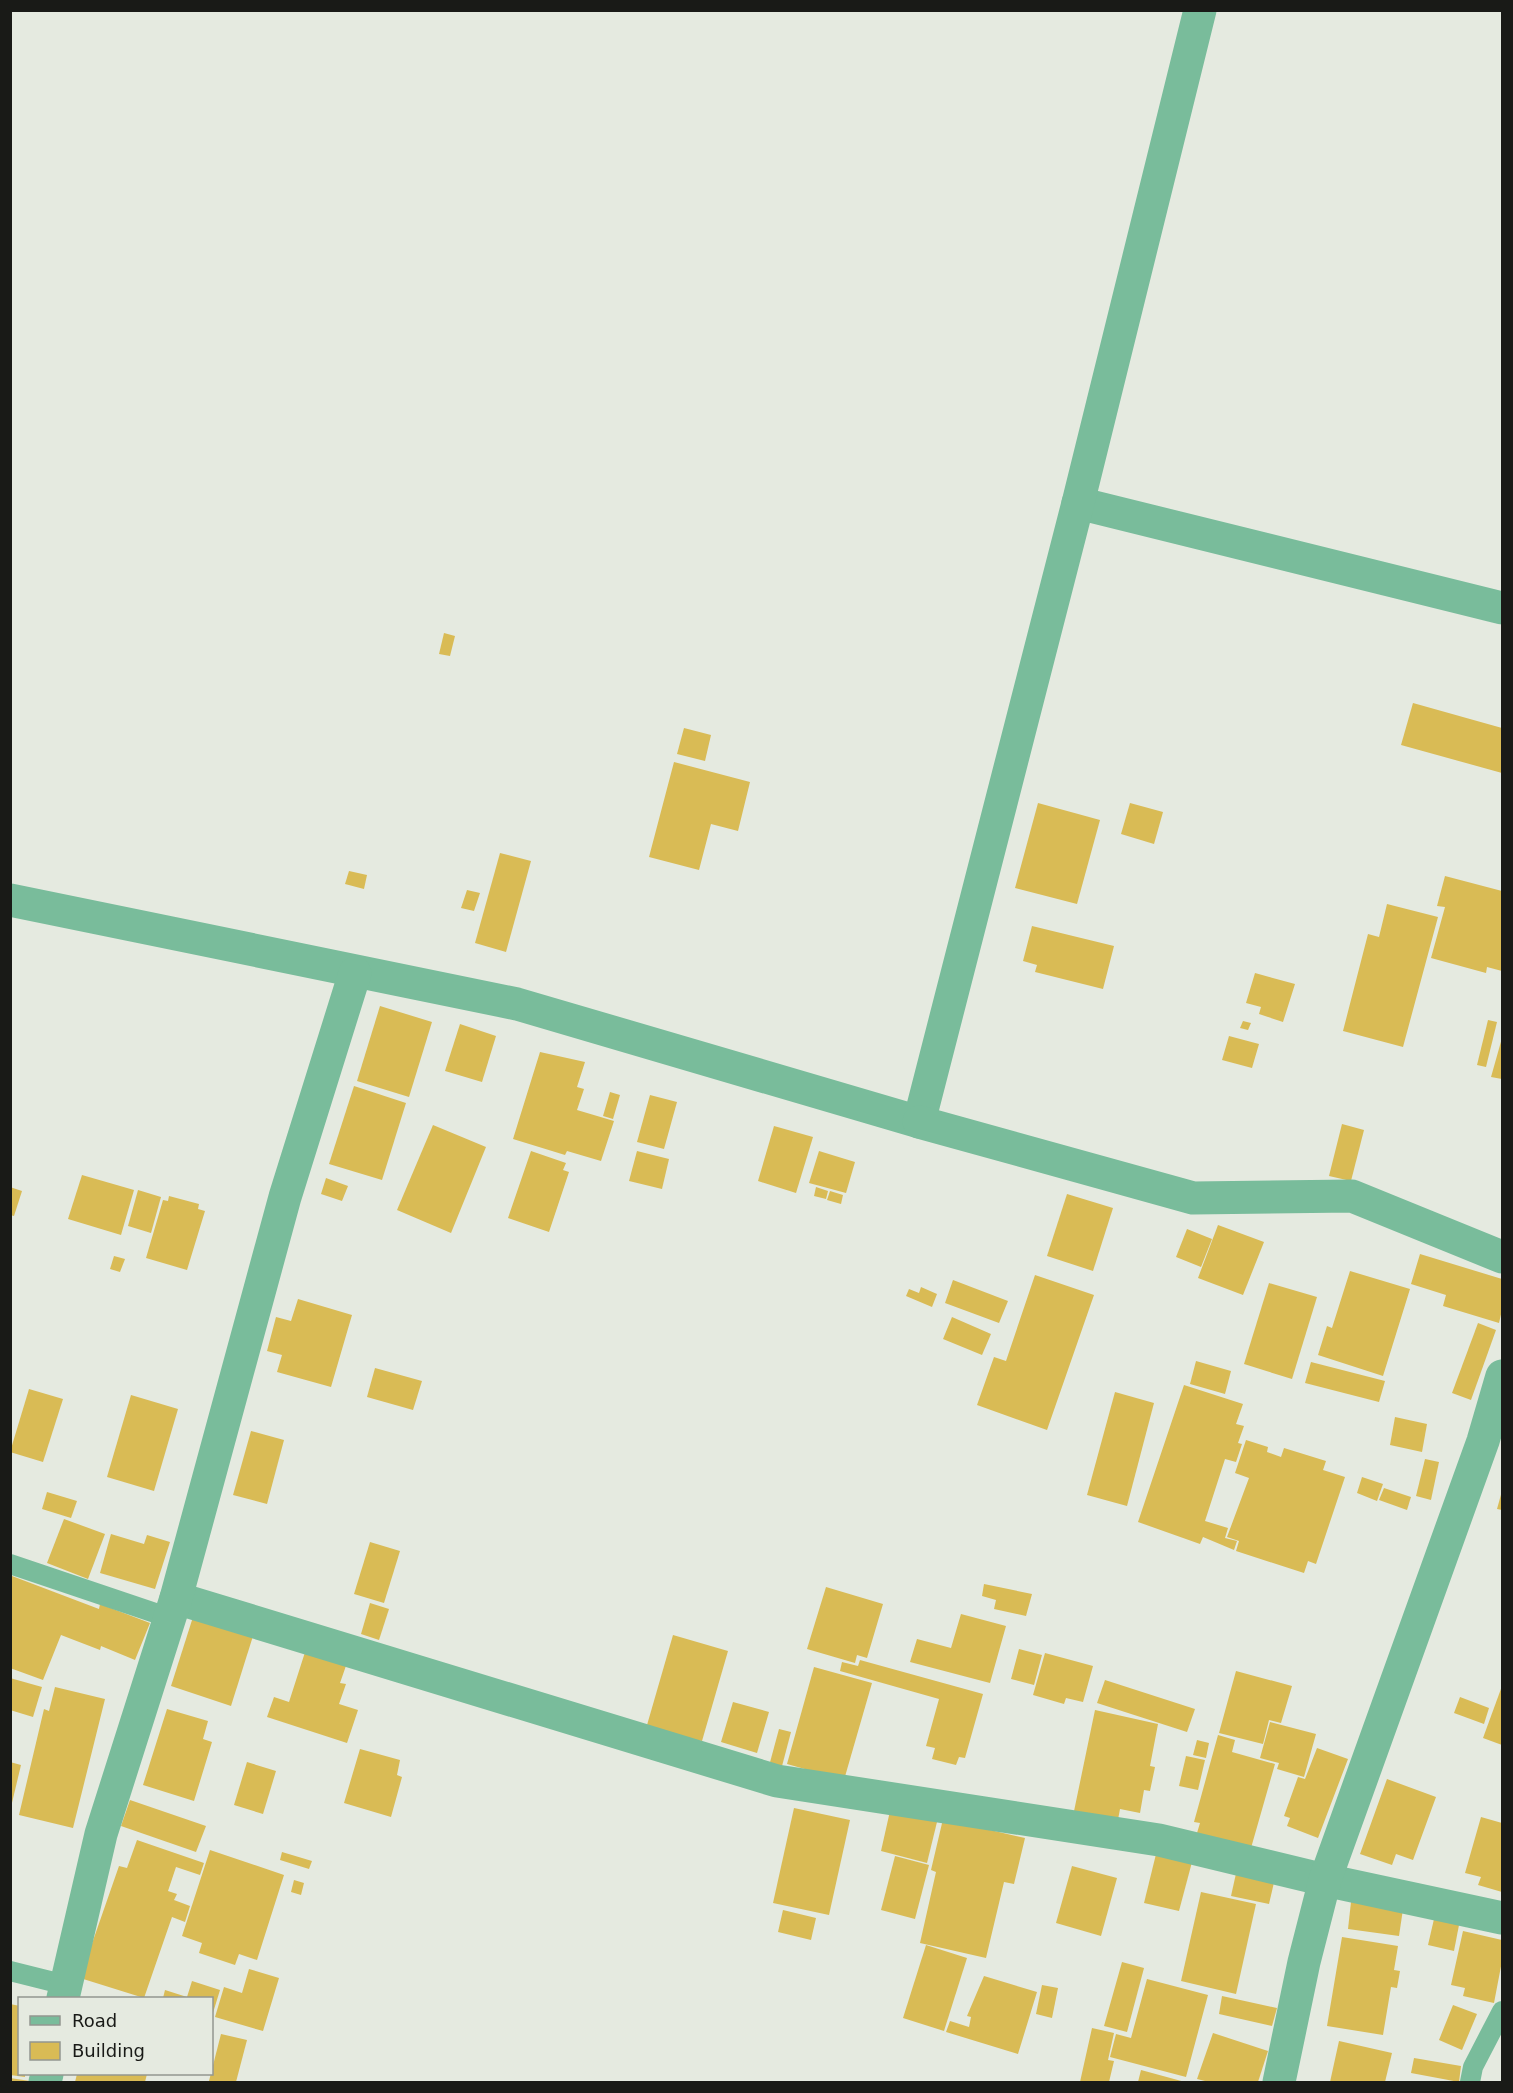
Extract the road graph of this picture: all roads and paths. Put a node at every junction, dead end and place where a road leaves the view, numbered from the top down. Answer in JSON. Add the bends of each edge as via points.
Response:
{"nodes":[{"id":1,"x":1200,"y":10,"type":"edge"},
{"id":2,"x":1077,"y":503,"type":"junction"},
{"id":3,"x":1503,"y":608,"type":"edge"},
{"id":4,"x":10,"y":900,"type":"edge"},
{"id":5,"x":356,"y":973,"type":"junction"},
{"id":6,"x":919,"y":1122,"type":"junction"},
{"id":7,"x":1503,"y":1257,"type":"edge"},
{"id":8,"x":1503,"y":1376,"type":"edge"},
{"id":9,"x":10,"y":1564,"type":"edge"},
{"id":10,"x":173,"y":1608,"type":"junction"},
{"id":11,"x":1325,"y":1880,"type":"junction"},
{"id":12,"x":1503,"y":1918,"type":"edge"},
{"id":13,"x":10,"y":1971,"type":"edge"},
{"id":14,"x":65,"y":1992,"type":"edge"},
{"id":15,"x":1503,"y":2011,"type":"edge"},
{"id":16,"x":1279,"y":2082,"type":"edge"},
{"id":17,"x":1470,"y":2082,"type":"edge"}],
"edges":[{"from":1,"to":2,"type":"street"},
{"from":2,"to":3,"type":"street"},
{"from":2,"to":6,"type":"street"},
{"from":4,"to":5,"type":"street"},
{"from":5,"to":6,"type":"street","via":[[518,1004]]},
{"from":5,"to":10,"type":"street","via":[[285,1197]]},
{"from":6,"to":7,"type":"street","via":[[1193,1198],[1352,1196]]},
{"from":8,"to":11,"type":"street"},
{"from":9,"to":10,"type":"lane"},
{"from":10,"to":11,"type":"street","via":[[777,1781],[1159,1840]]},
{"from":10,"to":14,"type":"street","via":[[101,1834]]},
{"from":11,"to":12,"type":"street"},
{"from":11,"to":16,"type":"street"},
{"from":13,"to":14,"type":"lane"},
{"from":15,"to":17,"type":"lane","via":[[1473,2067]]}]}
